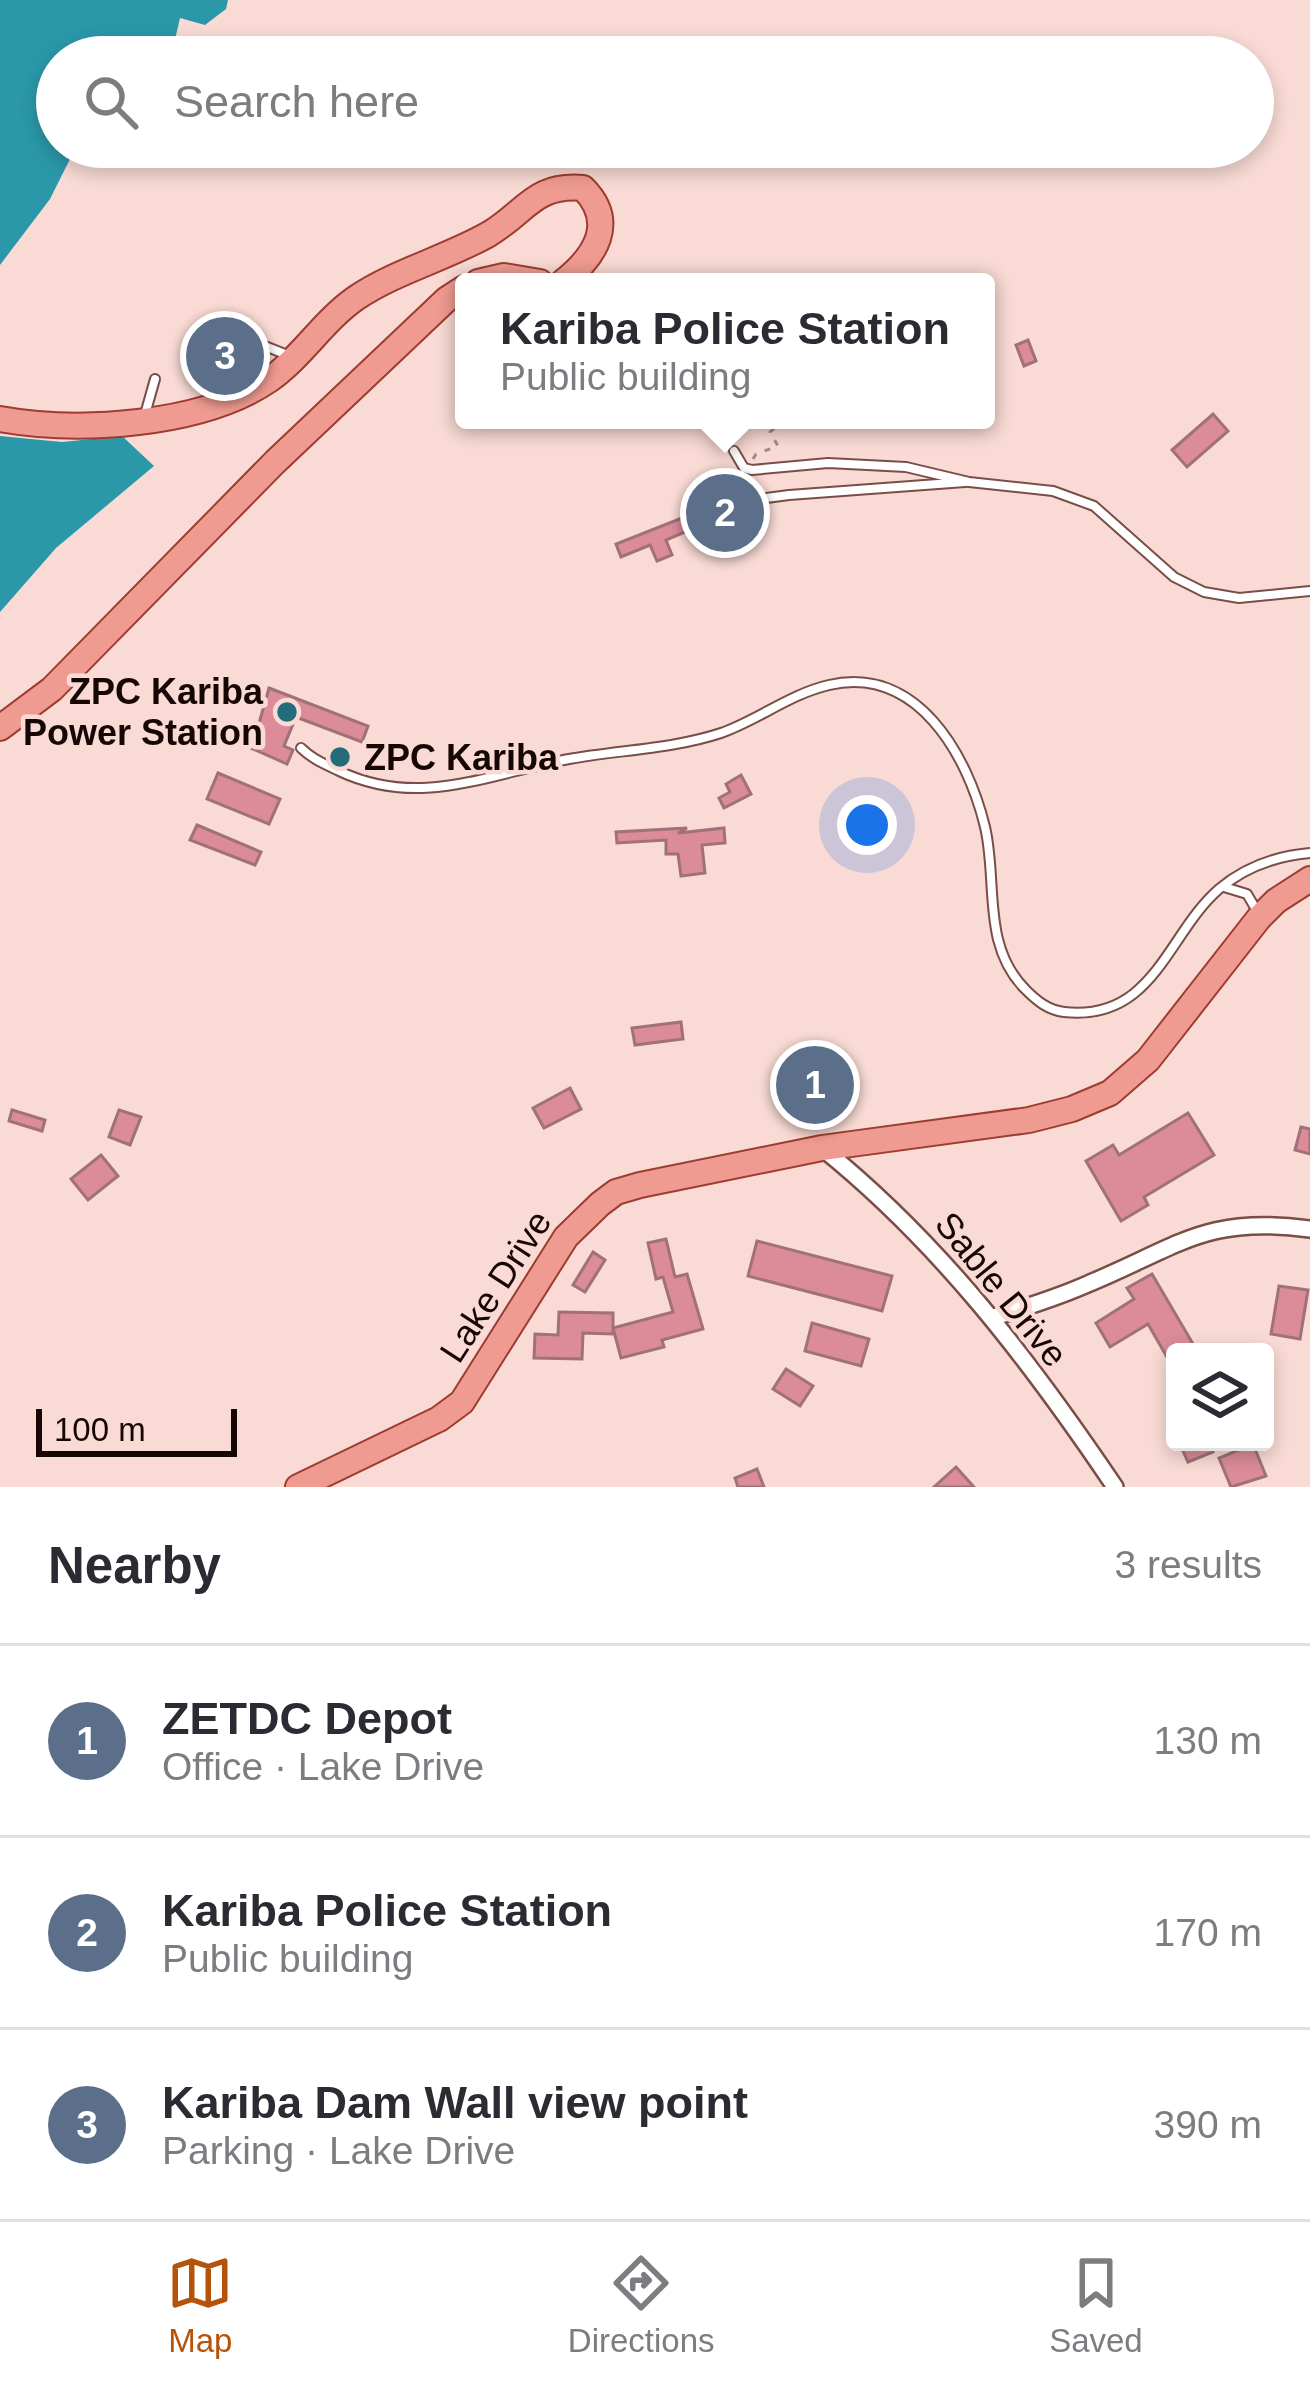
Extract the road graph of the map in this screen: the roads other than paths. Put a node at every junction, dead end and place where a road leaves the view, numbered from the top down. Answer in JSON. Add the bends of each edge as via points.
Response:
{"nodes":[{"id":1,"x":573,"y":273,"type":"edge"},
{"id":2,"x":455,"y":294,"type":"edge"},
{"id":3,"x":247,"y":339,"type":"dead end"},
{"id":4,"x":295,"y":358,"type":"junction"},
{"id":5,"x":155,"y":379,"type":"dead end"},
{"id":6,"x":0,"y":419,"type":"edge"},
{"id":7,"x":143,"y":419,"type":"junction"},
{"id":8,"x":734,"y":451,"type":"dead end"},
{"id":9,"x":969,"y":482,"type":"junction"},
{"id":10,"x":722,"y":505,"type":"dead end"},
{"id":11,"x":1310,"y":591,"type":"edge"},
{"id":12,"x":0,"y":728,"type":"edge"},
{"id":13,"x":301,"y":748,"type":"dead end"},
{"id":14,"x":1310,"y":853,"type":"edge"},
{"id":15,"x":1310,"y":879,"type":"edge"},
{"id":16,"x":1221,"y":887,"type":"junction"},
{"id":17,"x":1259,"y":918,"type":"junction"},
{"id":18,"x":822,"y":1148,"type":"junction"},
{"id":19,"x":1310,"y":1229,"type":"edge"},
{"id":20,"x":994,"y":1318,"type":"junction"},
{"id":21,"x":298,"y":1487,"type":"edge"},
{"id":22,"x":1115,"y":1487,"type":"edge"}],
"edges":[{"from":1,"to":4,"type":"main road","via":[[601,232],[597,201],[584,188],[544,190],[462,250],[363,294]]},
{"from":2,"to":12,"type":"main road","via":[[275,461],[52,689]]},
{"from":3,"to":4,"type":"lane"},
{"from":4,"to":7,"type":"main road","via":[[265,383],[202,409]]},
{"from":5,"to":7,"type":"lane"},
{"from":6,"to":7,"type":"main road"},
{"from":8,"to":9,"type":"lane","via":[[744,468],[862,464]]},
{"from":9,"to":10,"type":"lane"},
{"from":9,"to":11,"type":"lane","via":[[1073,496],[1110,517],[1174,578],[1204,592],[1240,598]]},
{"from":13,"to":16,"type":"lane","via":[[362,782],[433,790],[721,733],[828,685],[872,682],[914,701],[959,760],[984,826],[1004,959],[1040,1004],[1077,1012],[1138,992]]},
{"from":14,"to":16,"type":"lane","via":[[1251,868]]},
{"from":15,"to":17,"type":"main road","name":"Lake Drive"},
{"from":16,"to":17,"type":"lane","via":[[1247,894]]},
{"from":17,"to":18,"type":"main road","name":"Lake Drive","via":[[1148,1060],[1110,1093],[1029,1120]]},
{"from":18,"to":20,"type":"street","name":"Sable Drive","via":[[914,1228]]},
{"from":18,"to":21,"type":"main road","name":"Lake Drive","via":[[616,1192],[566,1237],[462,1402]]},
{"from":19,"to":20,"type":"street","via":[[1256,1223],[1207,1231]]},
{"from":20,"to":22,"type":"street","name":"Sable Drive"}]}
